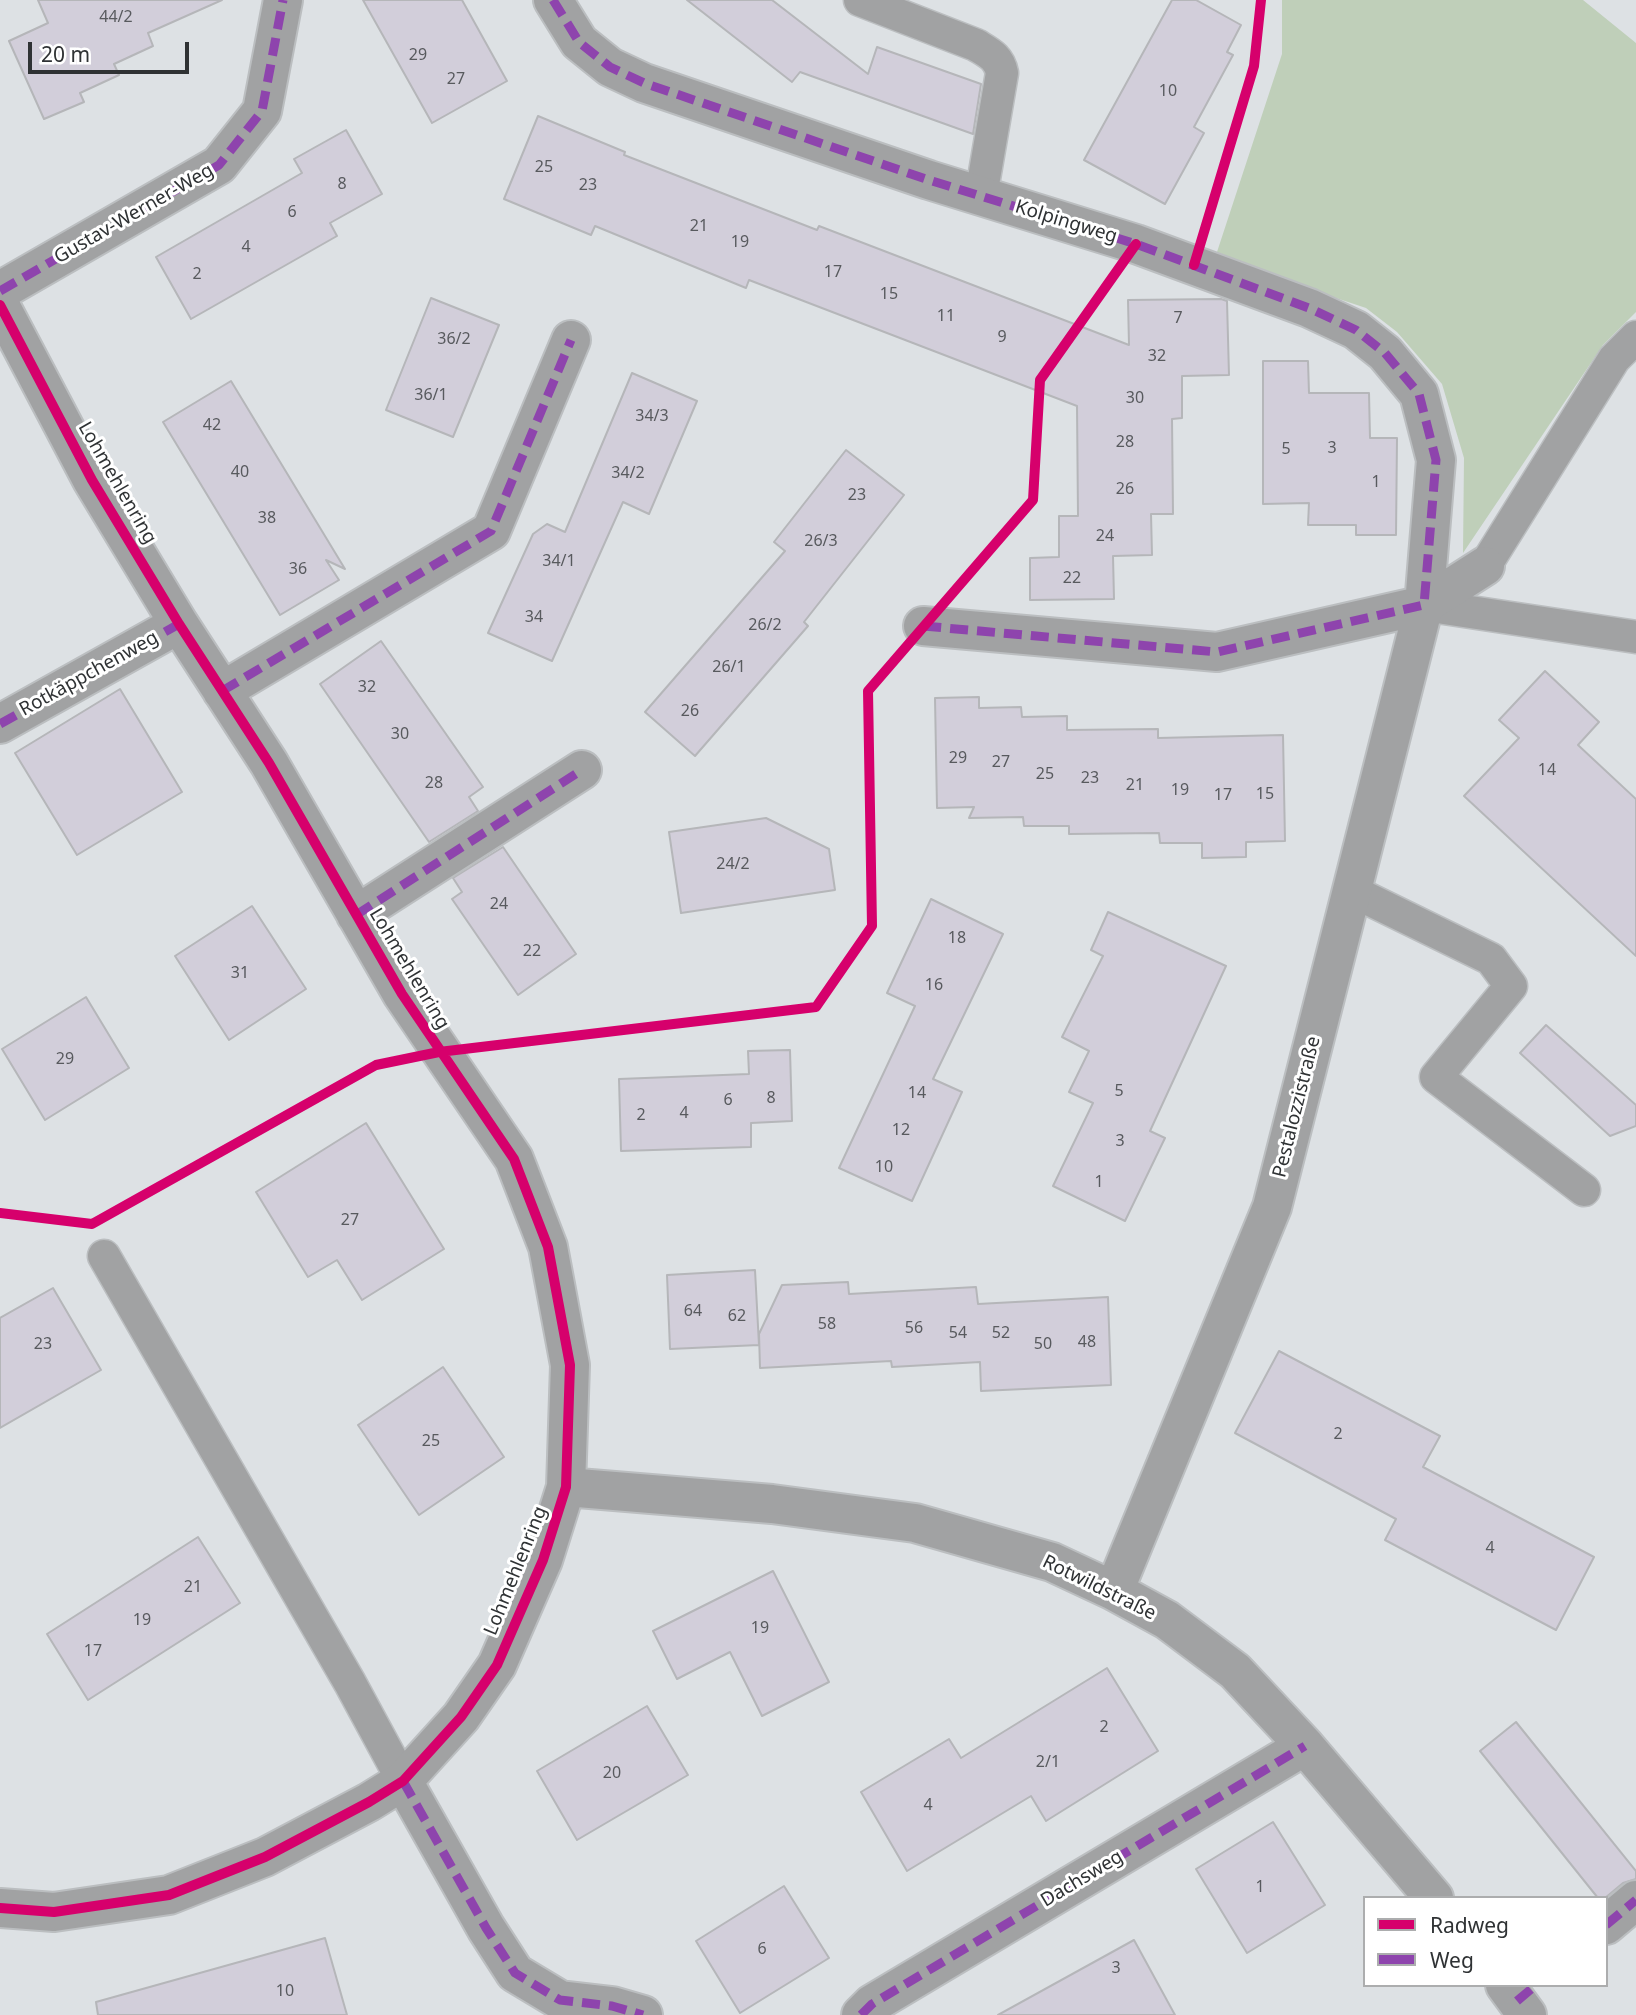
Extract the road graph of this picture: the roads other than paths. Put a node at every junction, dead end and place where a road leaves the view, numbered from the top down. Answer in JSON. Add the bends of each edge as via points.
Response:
{"nodes":[{"id":1,"x":283,"y":0,"type":"edge"},
{"id":2,"x":553,"y":0,"type":"edge"},
{"id":3,"x":860,"y":0,"type":"edge"},
{"id":4,"x":981,"y":196,"type":"junction"},
{"id":5,"x":0,"y":291,"type":"edge"},
{"id":6,"x":0,"y":305,"type":"edge"},
{"id":7,"x":1636,"y":337,"type":"edge"},
{"id":8,"x":571,"y":340,"type":"dead end"},
{"id":9,"x":1485,"y":566,"type":"joint"},
{"id":10,"x":1424,"y":604,"type":"junction"},
{"id":11,"x":179,"y":624,"type":"junction"},
{"id":12,"x":923,"y":626,"type":"dead end"},
{"id":13,"x":1636,"y":637,"type":"edge"},
{"id":14,"x":222,"y":691,"type":"junction"},
{"id":15,"x":0,"y":724,"type":"edge"},
{"id":16,"x":582,"y":770,"type":"dead end"},
{"id":17,"x":1352,"y":891,"type":"junction"},
{"id":18,"x":356,"y":915,"type":"junction"},
{"id":19,"x":1584,"y":1190,"type":"dead end"},
{"id":20,"x":104,"y":1256,"type":"dead end"},
{"id":21,"x":566,"y":1487,"type":"junction"},
{"id":22,"x":1114,"y":1591,"type":"junction"},
{"id":23,"x":1305,"y":1746,"type":"junction"},
{"id":24,"x":403,"y":1781,"type":"junction"},
{"id":25,"x":1432,"y":1896,"type":"edge"},
{"id":26,"x":1636,"y":1900,"type":"edge"},
{"id":27,"x":0,"y":1908,"type":"edge"},
{"id":28,"x":1608,"y":1923,"type":"edge"},
{"id":29,"x":643,"y":2015,"type":"edge"},
{"id":30,"x":861,"y":2015,"type":"edge"}],
"edges":[{"from":1,"to":5,"type":"street","name":"Gustav-Werner-Weg","via":[[262,111],[219,165]]},
{"from":2,"to":4,"type":"street","name":"Kolpingweg","via":[[579,42],[610,67],[644,83]]},
{"from":3,"to":4,"type":"lane","via":[[976,45],[1000,63]]},
{"from":4,"to":10,"type":"street","name":"Kolpingweg","via":[[1136,244],[1309,308],[1356,330],[1384,352],[1419,394],[1436,460]]},
{"from":6,"to":11,"type":"street","name":"Lohmehlenring","via":[[92,480]]},
{"from":7,"to":9,"type":"lane","via":[[1614,359]]},
{"from":8,"to":14,"type":"street","via":[[491,531]]},
{"from":9,"to":10,"type":"street"},
{"from":10,"to":12,"type":"street","via":[[1217,652]]},
{"from":10,"to":13,"type":"lane"},
{"from":10,"to":17,"type":"street","name":"Pestalozzistraße"},
{"from":11,"to":14,"type":"street","name":"Lohmehlenring"},
{"from":11,"to":15,"type":"street","name":"Rotkäppchenweg"},
{"from":14,"to":18,"type":"street","name":"Lohmehlenring"},
{"from":16,"to":18,"type":"street","name":"Lohmehlenring"},
{"from":17,"to":19,"type":"lane","via":[[1491,959],[1511,986],[1436,1077]]},
{"from":17,"to":22,"type":"street","name":"Pestalozzistraße","via":[[1272,1207]]},
{"from":18,"to":21,"type":"street","name":"Lohmehlenring","via":[[439,1052],[514,1159],[548,1247],[570,1365]]},
{"from":20,"to":24,"type":"lane"},
{"from":21,"to":22,"type":"street","name":"Rotwildstraße","via":[[772,1504],[915,1523],[1052,1562]]},
{"from":21,"to":24,"type":"street","name":"Lohmehlenring","via":[[543,1560],[497,1665],[461,1717]]},
{"from":22,"to":23,"type":"street","name":"Rotwildstraße","via":[[1167,1620],[1236,1671]]},
{"from":23,"to":25,"type":"street","name":"Rotwildstraße"},
{"from":23,"to":30,"type":"street","name":"Dachsweg","via":[[872,2004]]},
{"from":24,"to":27,"type":"street","name":"Lohmehlenring","via":[[265,1857],[169,1895],[54,1912]]},
{"from":24,"to":29,"type":"street","via":[[515,1973],[560,2000]]},
{"from":26,"to":28,"type":"street"}]}
